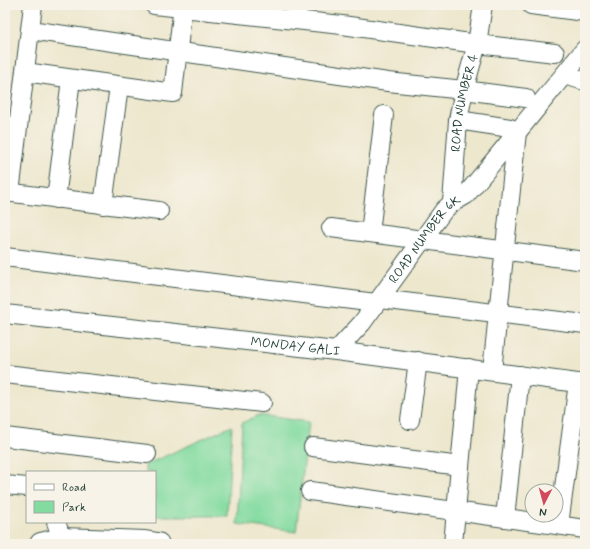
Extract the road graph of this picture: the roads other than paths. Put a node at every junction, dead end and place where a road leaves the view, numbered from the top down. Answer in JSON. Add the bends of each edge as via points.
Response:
{"nodes":[{"id":1,"x":33,"y":5,"type":"edge"},
{"id":2,"x":154,"y":5,"type":"edge"},
{"id":3,"x":483,"y":5,"type":"edge"},
{"id":4,"x":531,"y":5,"type":"edge"},
{"id":5,"x":183,"y":7,"type":"edge"},
{"id":6,"x":580,"y":10,"type":"edge"},
{"id":7,"x":30,"y":30,"type":"junction"},
{"id":8,"x":477,"y":44,"type":"junction"},
{"id":9,"x":585,"y":49,"type":"edge"},
{"id":10,"x":177,"y":51,"type":"junction"},
{"id":11,"x":555,"y":53,"type":"dead end"},
{"id":12,"x":25,"y":72,"type":"junction"},
{"id":13,"x":564,"y":75,"type":"junction"},
{"id":14,"x":71,"y":79,"type":"junction"},
{"id":15,"x":585,"y":81,"type":"edge"},
{"id":16,"x":119,"y":86,"type":"junction"},
{"id":17,"x":464,"y":90,"type":"junction"},
{"id":18,"x":526,"y":98,"type":"dead end"},
{"id":19,"x":384,"y":115,"type":"dead end"},
{"id":20,"x":458,"y":120,"type":"junction"},
{"id":21,"x":517,"y":132,"type":"junction"},
{"id":22,"x":8,"y":192,"type":"edge"},
{"id":23,"x":56,"y":199,"type":"junction"},
{"id":24,"x":452,"y":203,"type":"junction"},
{"id":25,"x":104,"y":204,"type":"junction"},
{"id":26,"x":159,"y":212,"type":"dead end"},
{"id":27,"x":331,"y":228,"type":"dead end"},
{"id":28,"x":370,"y":232,"type":"junction"},
{"id":29,"x":423,"y":240,"type":"junction"},
{"id":30,"x":504,"y":250,"type":"junction"},
{"id":31,"x":5,"y":257,"type":"edge"},
{"id":32,"x":585,"y":261,"type":"edge"},
{"id":33,"x":378,"y":301,"type":"junction"},
{"id":34,"x":498,"y":313,"type":"junction"},
{"id":35,"x":5,"y":314,"type":"edge"},
{"id":36,"x":585,"y":324,"type":"edge"},
{"id":37,"x":336,"y":351,"type":"junction"},
{"id":38,"x":418,"y":361,"type":"junction"},
{"id":39,"x":469,"y":368,"type":"junction"},
{"id":40,"x":492,"y":371,"type":"junction"},
{"id":41,"x":5,"y":374,"type":"edge"},
{"id":42,"x":520,"y":375,"type":"junction"},
{"id":43,"x":582,"y":383,"type":"edge"},
{"id":44,"x":262,"y":403,"type":"dead end"},
{"id":45,"x":410,"y":420,"type":"dead end"},
{"id":46,"x":5,"y":437,"type":"edge"},
{"id":47,"x":313,"y":447,"type":"dead end"},
{"id":48,"x":147,"y":454,"type":"dead end"},
{"id":49,"x":460,"y":466,"type":"junction"},
{"id":50,"x":5,"y":485,"type":"edge"},
{"id":51,"x":26,"y":487,"type":"edge"},
{"id":52,"x":310,"y":491,"type":"dead end"},
{"id":53,"x":456,"y":512,"type":"junction"},
{"id":54,"x":505,"y":518,"type":"junction"},
{"id":55,"x":559,"y":525,"type":"junction"},
{"id":56,"x":585,"y":529,"type":"edge"},
{"id":57,"x":59,"y":530,"type":"edge"},
{"id":58,"x":41,"y":544,"type":"edge"},
{"id":59,"x":158,"y":544,"type":"edge"},
{"id":60,"x":453,"y":544,"type":"edge"}],
"edges":[{"from":1,"to":7,"type":"street"},
{"from":2,"to":5,"type":"street"},
{"from":3,"to":8,"type":"street","name":"ROAD NUMBER 4"},
{"from":4,"to":6,"type":"street"},
{"from":5,"to":8,"type":"street"},
{"from":5,"to":10,"type":"street"},
{"from":7,"to":10,"type":"street"},
{"from":7,"to":12,"type":"street"},
{"from":8,"to":11,"type":"street"},
{"from":8,"to":17,"type":"street","name":"ROAD NUMBER 4"},
{"from":9,"to":13,"type":"street","name":"ROAD NUMBER 6K"},
{"from":10,"to":16,"type":"street","via":[[173,93]]},
{"from":10,"to":17,"type":"street","via":[[388,82]]},
{"from":12,"to":14,"type":"street"},
{"from":12,"to":22,"type":"street"},
{"from":13,"to":15,"type":"street"},
{"from":13,"to":21,"type":"street","name":"ROAD NUMBER 6K"},
{"from":14,"to":16,"type":"street"},
{"from":14,"to":23,"type":"street"},
{"from":16,"to":25,"type":"street"},
{"from":17,"to":18,"type":"street"},
{"from":17,"to":20,"type":"street","name":"ROAD NUMBER 4"},
{"from":19,"to":28,"type":"street"},
{"from":20,"to":21,"type":"street","via":[[510,128]]},
{"from":20,"to":24,"type":"street","name":"ROAD NUMBER 4"},
{"from":21,"to":24,"type":"street","name":"ROAD NUMBER 6K","via":[[466,195]]},
{"from":21,"to":30,"type":"street"},
{"from":22,"to":23,"type":"street"},
{"from":23,"to":25,"type":"street"},
{"from":24,"to":29,"type":"street","name":"ROAD NUMBER 6K"},
{"from":25,"to":26,"type":"street"},
{"from":27,"to":28,"type":"street"},
{"from":28,"to":29,"type":"street"},
{"from":29,"to":30,"type":"street"},
{"from":29,"to":33,"type":"street","name":"ROAD NUMBER 6K"},
{"from":30,"to":32,"type":"street"},
{"from":30,"to":34,"type":"street"},
{"from":31,"to":33,"type":"street"},
{"from":33,"to":34,"type":"street"},
{"from":33,"to":37,"type":"street","name":"ROAD NUMBER 6K"},
{"from":34,"to":36,"type":"street"},
{"from":34,"to":40,"type":"street"},
{"from":35,"to":37,"type":"street","name":"MONDAY GALI"},
{"from":37,"to":38,"type":"street","name":"MONDAY GALI"},
{"from":38,"to":39,"type":"street","name":"MONDAY GALI"},
{"from":38,"to":45,"type":"street"},
{"from":39,"to":40,"type":"street","name":"MONDAY GALI"},
{"from":39,"to":49,"type":"street"},
{"from":40,"to":42,"type":"street","name":"MONDAY GALI"},
{"from":41,"to":44,"type":"street"},
{"from":42,"to":43,"type":"street","name":"MONDAY GALI"},
{"from":42,"to":54,"type":"street"},
{"from":43,"to":55,"type":"street"},
{"from":46,"to":48,"type":"street"},
{"from":47,"to":49,"type":"street"},
{"from":49,"to":53,"type":"street"},
{"from":50,"to":51,"type":"street"},
{"from":52,"to":53,"type":"street"},
{"from":53,"to":54,"type":"street"},
{"from":53,"to":60,"type":"street"},
{"from":54,"to":55,"type":"street"},
{"from":55,"to":56,"type":"street"},
{"from":57,"to":58,"type":"main road"},
{"from":57,"to":59,"type":"main road"}]}
